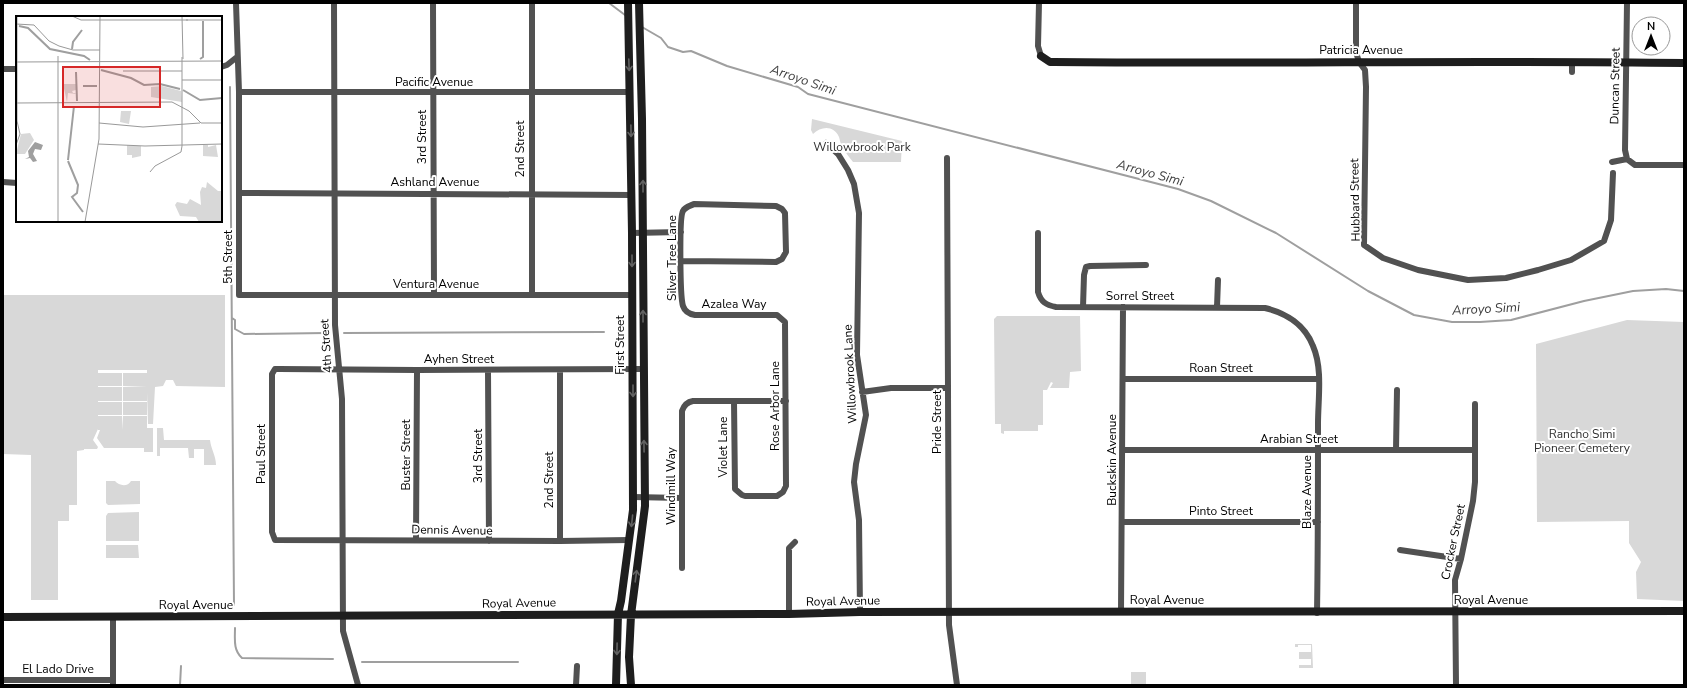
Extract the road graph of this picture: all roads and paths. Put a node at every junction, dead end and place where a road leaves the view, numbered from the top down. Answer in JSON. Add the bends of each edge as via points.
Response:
{"nodes":[{"id":1,"x":236,"y":3,"type":"edge"},
{"id":2,"x":334,"y":3,"type":"edge"},
{"id":3,"x":433,"y":3,"type":"edge"},
{"id":4,"x":532,"y":3,"type":"edge"},
{"id":5,"x":628,"y":3,"type":"edge"},
{"id":6,"x":639,"y":3,"type":"edge"},
{"id":7,"x":1039,"y":3,"type":"edge"},
{"id":8,"x":1356,"y":3,"type":"edge"},
{"id":9,"x":1627,"y":3,"type":"edge"},
{"id":10,"x":1041,"y":56,"type":"joint"},
{"id":11,"x":237,"y":57,"type":"junction"},
{"id":12,"x":1359,"y":62,"type":"junction"},
{"id":13,"x":1572,"y":62,"type":"junction"},
{"id":14,"x":1626,"y":62,"type":"junction"},
{"id":15,"x":1684,"y":63,"type":"edge"},
{"id":16,"x":222,"y":67,"type":"edge"},
{"id":17,"x":3,"y":69,"type":"edge"},
{"id":18,"x":16,"y":69,"type":"edge"},
{"id":19,"x":1572,"y":72,"type":"dead end"},
{"id":20,"x":239,"y":92,"type":"junction"},
{"id":21,"x":531,"y":92,"type":"junction"},
{"id":22,"x":630,"y":92,"type":"junction"},
{"id":23,"x":334,"y":93,"type":"junction"},
{"id":24,"x":433,"y":93,"type":"junction"},
{"id":25,"x":826,"y":143,"type":"dead end"},
{"id":26,"x":947,"y":158,"type":"dead end"},
{"id":27,"x":1626,"y":159,"type":"junction"},
{"id":28,"x":1612,"y":162,"type":"dead end"},
{"id":29,"x":1684,"y":165,"type":"edge"},
{"id":30,"x":1612,"y":173,"type":"dead end"},
{"id":31,"x":3,"y":182,"type":"edge"},
{"id":32,"x":16,"y":183,"type":"edge"},
{"id":33,"x":239,"y":193,"type":"junction"},
{"id":34,"x":335,"y":193,"type":"junction"},
{"id":35,"x":433,"y":193,"type":"junction"},
{"id":36,"x":532,"y":194,"type":"junction"},
{"id":37,"x":632,"y":195,"type":"junction"},
{"id":38,"x":643,"y":232,"type":"junction"},
{"id":39,"x":681,"y":232,"type":"junction"},
{"id":40,"x":632,"y":233,"type":"junction"},
{"id":41,"x":1038,"y":233,"type":"dead end"},
{"id":42,"x":681,"y":261,"type":"junction"},
{"id":43,"x":1146,"y":265,"type":"dead end"},
{"id":44,"x":1218,"y":280,"type":"dead end"},
{"id":45,"x":434,"y":294,"type":"junction"},
{"id":46,"x":239,"y":295,"type":"joint"},
{"id":47,"x":334,"y":295,"type":"junction"},
{"id":48,"x":532,"y":295,"type":"junction"},
{"id":49,"x":632,"y":295,"type":"junction"},
{"id":50,"x":1083,"y":307,"type":"junction"},
{"id":51,"x":1123,"y":307,"type":"junction"},
{"id":52,"x":1218,"y":307,"type":"junction"},
{"id":53,"x":685,"y":310,"type":"joint"},
{"id":54,"x":784,"y":320,"type":"joint"},
{"id":55,"x":1302,"y":328,"type":"joint"},
{"id":56,"x":275,"y":369,"type":"joint"},
{"id":57,"x":632,"y":369,"type":"junction"},
{"id":58,"x":644,"y":369,"type":"junction"},
{"id":59,"x":338,"y":370,"type":"junction"},
{"id":60,"x":417,"y":370,"type":"junction"},
{"id":61,"x":488,"y":370,"type":"junction"},
{"id":62,"x":560,"y":370,"type":"junction"},
{"id":63,"x":1123,"y":379,"type":"junction"},
{"id":64,"x":1318,"y":379,"type":"junction"},
{"id":65,"x":948,"y":388,"type":"junction"},
{"id":66,"x":1397,"y":390,"type":"dead end"},
{"id":67,"x":862,"y":392,"type":"junction"},
{"id":68,"x":734,"y":401,"type":"junction"},
{"id":69,"x":786,"y":401,"type":"junction"},
{"id":70,"x":1475,"y":404,"type":"dead end"},
{"id":71,"x":1123,"y":450,"type":"junction"},
{"id":72,"x":1318,"y":450,"type":"junction"},
{"id":73,"x":1396,"y":450,"type":"junction"},
{"id":74,"x":1475,"y":450,"type":"junction"},
{"id":75,"x":738,"y":492,"type":"joint"},
{"id":76,"x":633,"y":497,"type":"junction"},
{"id":77,"x":645,"y":497,"type":"junction"},
{"id":78,"x":682,"y":498,"type":"junction"},
{"id":79,"x":1123,"y":522,"type":"junction"},
{"id":80,"x":1318,"y":522,"type":"junction"},
{"id":81,"x":275,"y":540,"type":"joint"},
{"id":82,"x":343,"y":540,"type":"junction"},
{"id":83,"x":416,"y":540,"type":"junction"},
{"id":84,"x":629,"y":540,"type":"junction"},
{"id":85,"x":489,"y":542,"type":"junction"},
{"id":86,"x":560,"y":542,"type":"junction"},
{"id":87,"x":795,"y":542,"type":"dead end"},
{"id":88,"x":1400,"y":550,"type":"dead end"},
{"id":89,"x":1461,"y":559,"type":"junction"},
{"id":90,"x":682,"y":568,"type":"dead end"},
{"id":91,"x":1684,"y":611,"type":"edge"},
{"id":92,"x":860,"y":612,"type":"junction"},
{"id":93,"x":949,"y":612,"type":"junction"},
{"id":94,"x":1121,"y":612,"type":"junction"},
{"id":95,"x":1316,"y":612,"type":"junction"},
{"id":96,"x":1456,"y":612,"type":"junction"},
{"id":97,"x":618,"y":614,"type":"junction"},
{"id":98,"x":631,"y":614,"type":"junction"},
{"id":99,"x":789,"y":614,"type":"junction"},
{"id":100,"x":3,"y":617,"type":"edge"},
{"id":101,"x":113,"y":617,"type":"junction"},
{"id":102,"x":343,"y":617,"type":"junction"},
{"id":103,"x":576,"y":666,"type":"dead end"},
{"id":104,"x":3,"y":680,"type":"edge"},
{"id":105,"x":113,"y":682,"type":"edge"},
{"id":106,"x":358,"y":685,"type":"edge"},
{"id":107,"x":576,"y":685,"type":"edge"},
{"id":108,"x":616,"y":685,"type":"edge"},
{"id":109,"x":631,"y":685,"type":"edge"},
{"id":110,"x":956,"y":685,"type":"edge"},
{"id":111,"x":1456,"y":685,"type":"edge"}],
"edges":[{"from":1,"to":11,"type":"street","name":"5th Street"},
{"from":2,"to":23,"type":"street","name":"4th Street"},
{"from":3,"to":24,"type":"street","name":"3rd Street"},
{"from":4,"to":21,"type":"street","name":"2nd Street"},
{"from":5,"to":22,"type":"main road","name":"First Street","one_way":true},
{"from":38,"to":6,"type":"main road","name":"First Street","one_way":true},
{"from":7,"to":10,"type":"street","via":[[1038,46]]},
{"from":8,"to":12,"type":"street","name":"Hubbard Street","via":[[1356,52]]},
{"from":9,"to":14,"type":"street","name":"Duncan Street"},
{"from":10,"to":12,"type":"main road","name":"Patricia Avenue","via":[[1050,62]]},
{"from":11,"to":16,"type":"street"},
{"from":11,"to":20,"type":"street","name":"5th Street"},
{"from":12,"to":13,"type":"main road","name":"Patricia Avenue"},
{"from":12,"to":30,"type":"street","name":"Hubbard Street","via":[[1365,70],[1366,87],[1364,245],[1383,258],[1418,270],[1468,280],[1506,278],[1571,260],[1604,241],[1611,220]]},
{"from":13,"to":14,"type":"main road","name":"Patricia Avenue"},
{"from":13,"to":19,"type":"street"},
{"from":14,"to":15,"type":"main road","name":"Patricia Avenue"},
{"from":14,"to":27,"type":"street","name":"Duncan Street"},
{"from":17,"to":18,"type":"street"},
{"from":20,"to":23,"type":"street","name":"Pacific Avenue"},
{"from":20,"to":33,"type":"street","name":"5th Street"},
{"from":21,"to":22,"type":"street","name":"Pacific Avenue"},
{"from":21,"to":24,"type":"street","name":"Pacific Avenue"},
{"from":21,"to":36,"type":"street","name":"2nd Street"},
{"from":22,"to":37,"type":"main road","name":"First Street","one_way":true},
{"from":23,"to":24,"type":"street","name":"Pacific Avenue"},
{"from":23,"to":34,"type":"street","name":"4th Street"},
{"from":24,"to":35,"type":"street","name":"3rd Street"},
{"from":25,"to":67,"type":"street","name":"Willowbrook Lane","via":[[838,154],[848,170],[858,200],[858,355]]},
{"from":26,"to":65,"type":"street","name":"Pride Street"},
{"from":27,"to":28,"type":"street"},
{"from":27,"to":29,"type":"street","via":[[1635,165]]},
{"from":31,"to":32,"type":"street"},
{"from":33,"to":34,"type":"street","name":"Ashland Avenue"},
{"from":33,"to":46,"type":"street","name":"5th Street"},
{"from":34,"to":35,"type":"street","name":"Ashland Avenue"},
{"from":34,"to":47,"type":"street","name":"4th Street"},
{"from":35,"to":36,"type":"street","name":"Ashland Avenue"},
{"from":35,"to":45,"type":"street","name":"3rd Street"},
{"from":36,"to":37,"type":"street","name":"Ashland Avenue"},
{"from":36,"to":48,"type":"street","name":"2nd Street"},
{"from":37,"to":40,"type":"main road","name":"First Street"},
{"from":38,"to":39,"type":"street"},
{"from":38,"to":40,"type":"street"},
{"from":58,"to":38,"type":"main road","name":"First Street","one_way":true},
{"from":39,"to":42,"type":"street","name":"Silver Tree Lane"},
{"from":39,"to":42,"type":"street","name":"Silver Tree Lane","via":[[681,215],[686,207],[694,204],[776,206],[782,209],[786,216],[786,252],[782,259],[776,262]]},
{"from":40,"to":49,"type":"main road","name":"First Street","one_way":true},
{"from":41,"to":50,"type":"street","name":"Sorrel Street","via":[[1040,297],[1049,306]]},
{"from":42,"to":53,"type":"street","name":"Silver Tree Lane"},
{"from":43,"to":50,"type":"street","via":[[1086,267]]},
{"from":44,"to":52,"type":"street"},
{"from":45,"to":47,"type":"street","name":"Ventura Avenue"},
{"from":45,"to":48,"type":"street","name":"Ventura Avenue"},
{"from":46,"to":47,"type":"street","name":"Ventura Avenue"},
{"from":47,"to":59,"type":"street","name":"4th Street"},
{"from":48,"to":49,"type":"street","name":"Ventura Avenue"},
{"from":49,"to":57,"type":"main road","name":"First Street"},
{"from":50,"to":51,"type":"street","name":"Sorrel Street"},
{"from":51,"to":52,"type":"street","name":"Sorrel Street"},
{"from":51,"to":63,"type":"street","name":"Buckskin Avenue"},
{"from":52,"to":55,"type":"street","name":"Sorrel Street","via":[[1265,308],[1279,311]]},
{"from":53,"to":54,"type":"street","name":"Azalea Way","via":[[694,315],[776,315]]},
{"from":54,"to":69,"type":"street","name":"Rose Arbor Lane"},
{"from":55,"to":64,"type":"street","name":"Blaze Avenue","via":[[1315,351]]},
{"from":56,"to":59,"type":"street","name":"Ayhen Street"},
{"from":56,"to":81,"type":"street","name":"Paul Street","via":[[272,374],[272,532]]},
{"from":57,"to":58,"type":"street","name":"Ayhen Street"},
{"from":57,"to":62,"type":"street","name":"Ayhen Street"},
{"from":57,"to":76,"type":"main road","name":"First Street","one_way":true},
{"from":77,"to":58,"type":"main road","name":"First Street","one_way":true},
{"from":59,"to":60,"type":"street","name":"Ayhen Street"},
{"from":59,"to":82,"type":"street","name":"4th Street","via":[[342,399]]},
{"from":60,"to":61,"type":"street","name":"Ayhen Street"},
{"from":60,"to":83,"type":"street","name":"Buster Street"},
{"from":61,"to":62,"type":"street","name":"Ayhen Street"},
{"from":61,"to":85,"type":"street","name":"3rd Street"},
{"from":62,"to":86,"type":"street","name":"2nd Street"},
{"from":63,"to":64,"type":"street","name":"Roan Street"},
{"from":63,"to":71,"type":"street","name":"Buckskin Avenue"},
{"from":64,"to":72,"type":"street","name":"Blaze Avenue"},
{"from":65,"to":67,"type":"street","via":[[891,388]]},
{"from":65,"to":93,"type":"street","name":"Pride Street"},
{"from":66,"to":73,"type":"street"},
{"from":67,"to":92,"type":"street","name":"Willowbrook Lane","via":[[865,419],[854,482],[859,520]]},
{"from":68,"to":69,"type":"street"},
{"from":68,"to":75,"type":"street","name":"Violet Lane","via":[[734,486]]},
{"from":68,"to":78,"type":"street","name":"Windmill Way","via":[[693,401],[684,405]]},
{"from":69,"to":75,"type":"street","name":"Rose Arbor Lane","via":[[786,486],[783,492],[777,496],[746,496]]},
{"from":70,"to":74,"type":"street","name":"Crocker Street"},
{"from":71,"to":72,"type":"street","name":"Arabian Street"},
{"from":71,"to":79,"type":"street","name":"Buckskin Avenue"},
{"from":72,"to":73,"type":"street","name":"Arabian Street"},
{"from":72,"to":80,"type":"street","name":"Blaze Avenue"},
{"from":73,"to":74,"type":"street","name":"Arabian Street"},
{"from":74,"to":89,"type":"street","name":"Crocker Street","via":[[1473,501]]},
{"from":76,"to":77,"type":"street"},
{"from":76,"to":84,"type":"main road","name":"First Street","one_way":true},
{"from":77,"to":78,"type":"street"},
{"from":98,"to":77,"type":"main road","name":"First Street","one_way":true},
{"from":78,"to":90,"type":"street","name":"Windmill Way"},
{"from":79,"to":80,"type":"street","name":"Pinto Street"},
{"from":79,"to":94,"type":"street","name":"Buckskin Avenue"},
{"from":80,"to":95,"type":"street","name":"Blaze Avenue"},
{"from":81,"to":82,"type":"street","name":"Dennis Avenue"},
{"from":82,"to":83,"type":"street","name":"Dennis Avenue"},
{"from":82,"to":102,"type":"street","name":"4th Street"},
{"from":83,"to":85,"type":"street","name":"Dennis Avenue"},
{"from":84,"to":86,"type":"street","name":"Dennis Avenue"},
{"from":84,"to":97,"type":"main road","name":"First Street"},
{"from":85,"to":86,"type":"street","name":"Dennis Avenue"},
{"from":87,"to":99,"type":"street","via":[[789,548]]},
{"from":88,"to":89,"type":"street"},
{"from":89,"to":96,"type":"street","name":"Crocker Street","via":[[1455,580]]},
{"from":91,"to":96,"type":"main road","name":"Royal Avenue"},
{"from":92,"to":93,"type":"main road","name":"Royal Avenue"},
{"from":92,"to":99,"type":"main road","name":"Royal Avenue"},
{"from":93,"to":94,"type":"main road","name":"Royal Avenue"},
{"from":93,"to":110,"type":"street","name":"Pride Street","via":[[949,633]]},
{"from":94,"to":95,"type":"main road","name":"Royal Avenue"},
{"from":95,"to":96,"type":"main road","name":"Royal Avenue"},
{"from":96,"to":111,"type":"street","name":"Crocker Street"},
{"from":97,"to":98,"type":"main road","name":"Royal Avenue"},
{"from":97,"to":102,"type":"main road","name":"Royal Avenue"},
{"from":97,"to":108,"type":"main road","name":"First Street","one_way":true},
{"from":98,"to":99,"type":"main road","name":"Royal Avenue"},
{"from":98,"to":109,"type":"main road","name":"First Street"},
{"from":100,"to":101,"type":"main road","name":"Royal Avenue"},
{"from":101,"to":102,"type":"main road","name":"Royal Avenue"},
{"from":101,"to":105,"type":"street"},
{"from":102,"to":106,"type":"street","name":"4th Street","via":[[345,640]]},
{"from":103,"to":107,"type":"street"},
{"from":104,"to":105,"type":"street","name":"El Lado Drive"}]}
